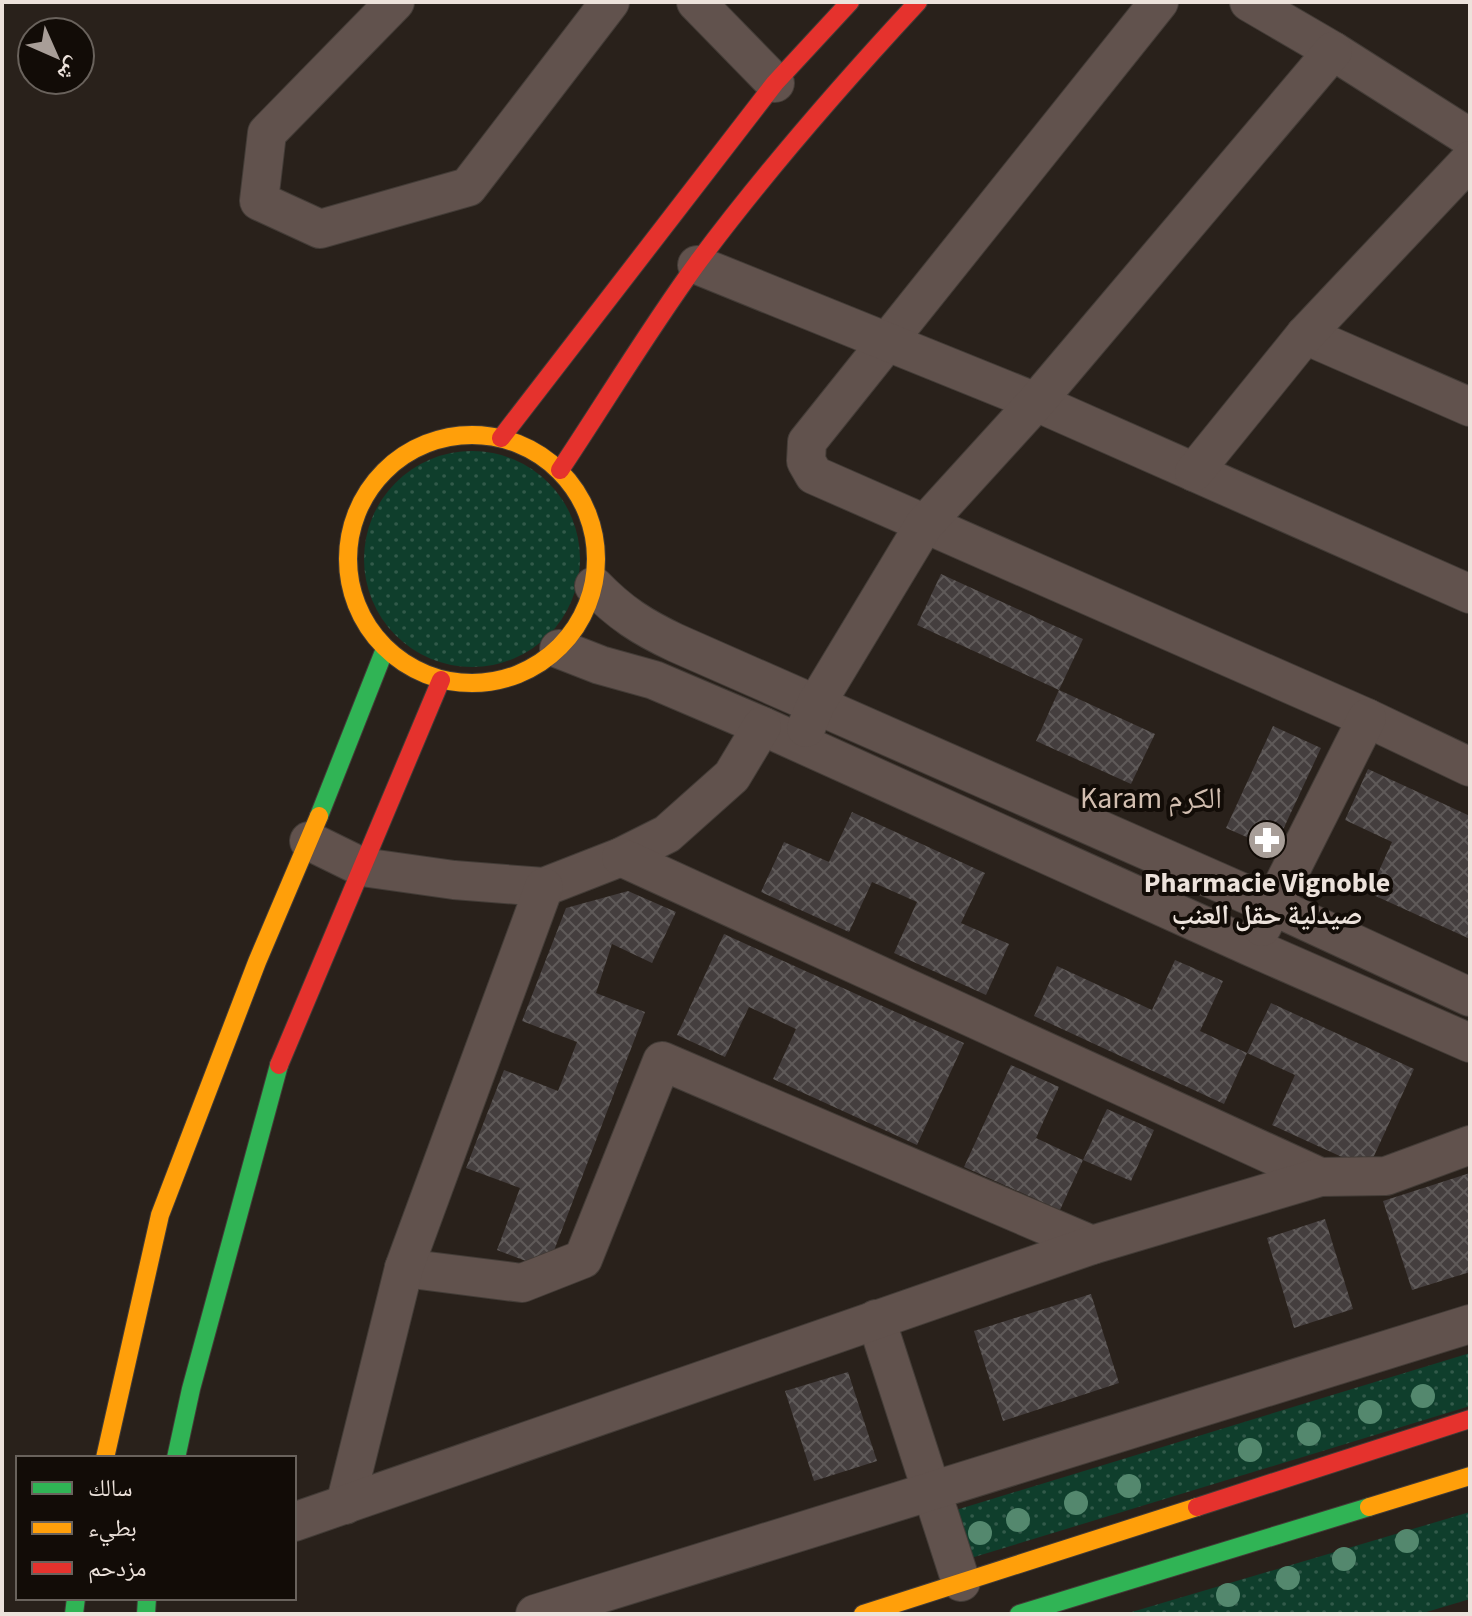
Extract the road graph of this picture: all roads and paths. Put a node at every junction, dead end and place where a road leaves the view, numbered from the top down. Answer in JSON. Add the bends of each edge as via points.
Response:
{"nodes":[{"id":1,"x":395,"y":2,"type":"edge"},
{"id":2,"x":610,"y":2,"type":"edge"},
{"id":3,"x":696,"y":2,"type":"edge"},
{"id":4,"x":850,"y":2,"type":"edge"},
{"id":5,"x":918,"y":2,"type":"edge"},
{"id":6,"x":1159,"y":2,"type":"edge"},
{"id":7,"x":1249,"y":2,"type":"edge"},
{"id":8,"x":1333,"y":51,"type":"junction"},
{"id":9,"x":775,"y":83,"type":"junction"},
{"id":10,"x":1470,"y":138,"type":"edge"},
{"id":11,"x":1470,"y":160,"type":"edge"},
{"id":12,"x":697,"y":265,"type":"junction"},
{"id":13,"x":1305,"y":335,"type":"junction"},
{"id":14,"x":885,"y":342,"type":"junction"},
{"id":15,"x":1036,"y":402,"type":"junction"},
{"id":16,"x":1470,"y":407,"type":"edge"},
{"id":17,"x":501,"y":438,"type":"junction"},
{"id":18,"x":560,"y":470,"type":"junction"},
{"id":19,"x":1194,"y":472,"type":"junction"},
{"id":20,"x":924,"y":525,"type":"junction"},
{"id":21,"x":594,"y":586,"type":"junction"},
{"id":22,"x":1470,"y":594,"type":"edge"},
{"id":23,"x":385,"y":649,"type":"junction"},
{"id":24,"x":559,"y":649,"type":"junction"},
{"id":25,"x":441,"y":680,"type":"junction"},
{"id":26,"x":816,"y":704,"type":"junction"},
{"id":27,"x":1367,"y":718,"type":"junction"},
{"id":28,"x":762,"y":726,"type":"junction"},
{"id":29,"x":800,"y":744,"type":"junction"},
{"id":30,"x":1470,"y":767,"type":"edge"},
{"id":31,"x":309,"y":841,"type":"junction"},
{"id":32,"x":621,"y":857,"type":"junction"},
{"id":33,"x":362,"y":867,"type":"junction"},
{"id":34,"x":544,"y":887,"type":"junction"},
{"id":35,"x":1273,"y":906,"type":"junction"},
{"id":36,"x":1251,"y":947,"type":"junction"},
{"id":37,"x":1470,"y":997,"type":"edge"},
{"id":38,"x":1470,"y":1043,"type":"edge"},
{"id":39,"x":1470,"y":1145,"type":"edge"},
{"id":40,"x":1320,"y":1177,"type":"junction"},
{"id":41,"x":1092,"y":1245,"type":"junction"},
{"id":42,"x":404,"y":1268,"type":"junction"},
{"id":43,"x":876,"y":1319,"type":"junction"},
{"id":44,"x":1470,"y":1324,"type":"edge"},
{"id":45,"x":1470,"y":1419,"type":"edge"},
{"id":46,"x":105,"y":1456,"type":"edge"},
{"id":47,"x":176,"y":1456,"type":"edge"},
{"id":48,"x":1470,"y":1476,"type":"edge"},
{"id":49,"x":931,"y":1491,"type":"junction"},
{"id":50,"x":345,"y":1505,"type":"junction"},
{"id":51,"x":296,"y":1521,"type":"edge"},
{"id":52,"x":961,"y":1582,"type":"junction"},
{"id":53,"x":535,"y":1614,"type":"edge"},
{"id":54,"x":863,"y":1614,"type":"edge"},
{"id":55,"x":1019,"y":1614,"type":"edge"}],
"edges":[{"from":1,"to":2,"type":"street","via":[[267,133],[259,201],[320,229],[468,187]]},
{"from":3,"to":9,"type":"street"},
{"from":4,"to":9,"type":"main road"},
{"from":5,"to":12,"type":"main road","via":[[776,163]]},
{"from":6,"to":14,"type":"street"},
{"from":7,"to":8,"type":"street"},
{"from":8,"to":10,"type":"street"},
{"from":8,"to":15,"type":"street"},
{"from":9,"to":17,"type":"main road"},
{"from":11,"to":13,"type":"street"},
{"from":12,"to":14,"type":"street"},
{"from":12,"to":18,"type":"main road"},
{"from":13,"to":16,"type":"street"},
{"from":13,"to":19,"type":"street"},
{"from":14,"to":15,"type":"street"},
{"from":14,"to":20,"type":"street","via":[[807,442],[806,461],[814,475]]},
{"from":15,"to":19,"type":"street"},
{"from":15,"to":20,"type":"street"},
{"from":17,"to":18,"type":"main road","via":[[533,450]]},
{"from":17,"to":23,"type":"main road","via":[[461,435],[422,445],[388,467],[363,500],[349,538],[349,578],[361,617]]},
{"from":18,"to":21,"type":"main road","via":[[592,524]]},
{"from":19,"to":22,"type":"street"},
{"from":20,"to":26,"type":"street"},
{"from":20,"to":27,"type":"street"},
{"from":21,"to":24,"type":"main road","via":[[581,620]]},
{"from":21,"to":26,"type":"street","via":[[618,611],[645,628]]},
{"from":23,"to":25,"type":"main road","via":[[411,668]]},
{"from":23,"to":31,"type":"main road"},
{"from":24,"to":25,"type":"main road","via":[[504,680]]},
{"from":24,"to":28,"type":"street","via":[[654,680]]},
{"from":25,"to":33,"type":"main road"},
{"from":26,"to":29,"type":"street"},
{"from":26,"to":35,"type":"street"},
{"from":27,"to":30,"type":"street"},
{"from":27,"to":35,"type":"street"},
{"from":28,"to":29,"type":"street"},
{"from":28,"to":32,"type":"street","via":[[732,776],[667,834]]},
{"from":29,"to":36,"type":"street"},
{"from":31,"to":33,"type":"street"},
{"from":31,"to":46,"type":"main road","via":[[160,1215]]},
{"from":32,"to":34,"type":"street"},
{"from":32,"to":40,"type":"street"},
{"from":33,"to":34,"type":"street"},
{"from":33,"to":47,"type":"main road","via":[[274,1078]]},
{"from":34,"to":42,"type":"street"},
{"from":35,"to":36,"type":"street"},
{"from":35,"to":37,"type":"street"},
{"from":36,"to":38,"type":"street"},
{"from":39,"to":40,"type":"street","via":[[1386,1176]]},
{"from":40,"to":41,"type":"street"},
{"from":41,"to":42,"type":"street","via":[[662,1061],[583,1259],[522,1283]]},
{"from":41,"to":43,"type":"street"},
{"from":42,"to":50,"type":"street"},
{"from":43,"to":49,"type":"street"},
{"from":43,"to":50,"type":"street"},
{"from":44,"to":49,"type":"street"},
{"from":45,"to":52,"type":"main road"},
{"from":48,"to":55,"type":"main road"},
{"from":49,"to":52,"type":"street"},
{"from":49,"to":53,"type":"street"},
{"from":50,"to":51,"type":"street"},
{"from":52,"to":54,"type":"main road"}]}
